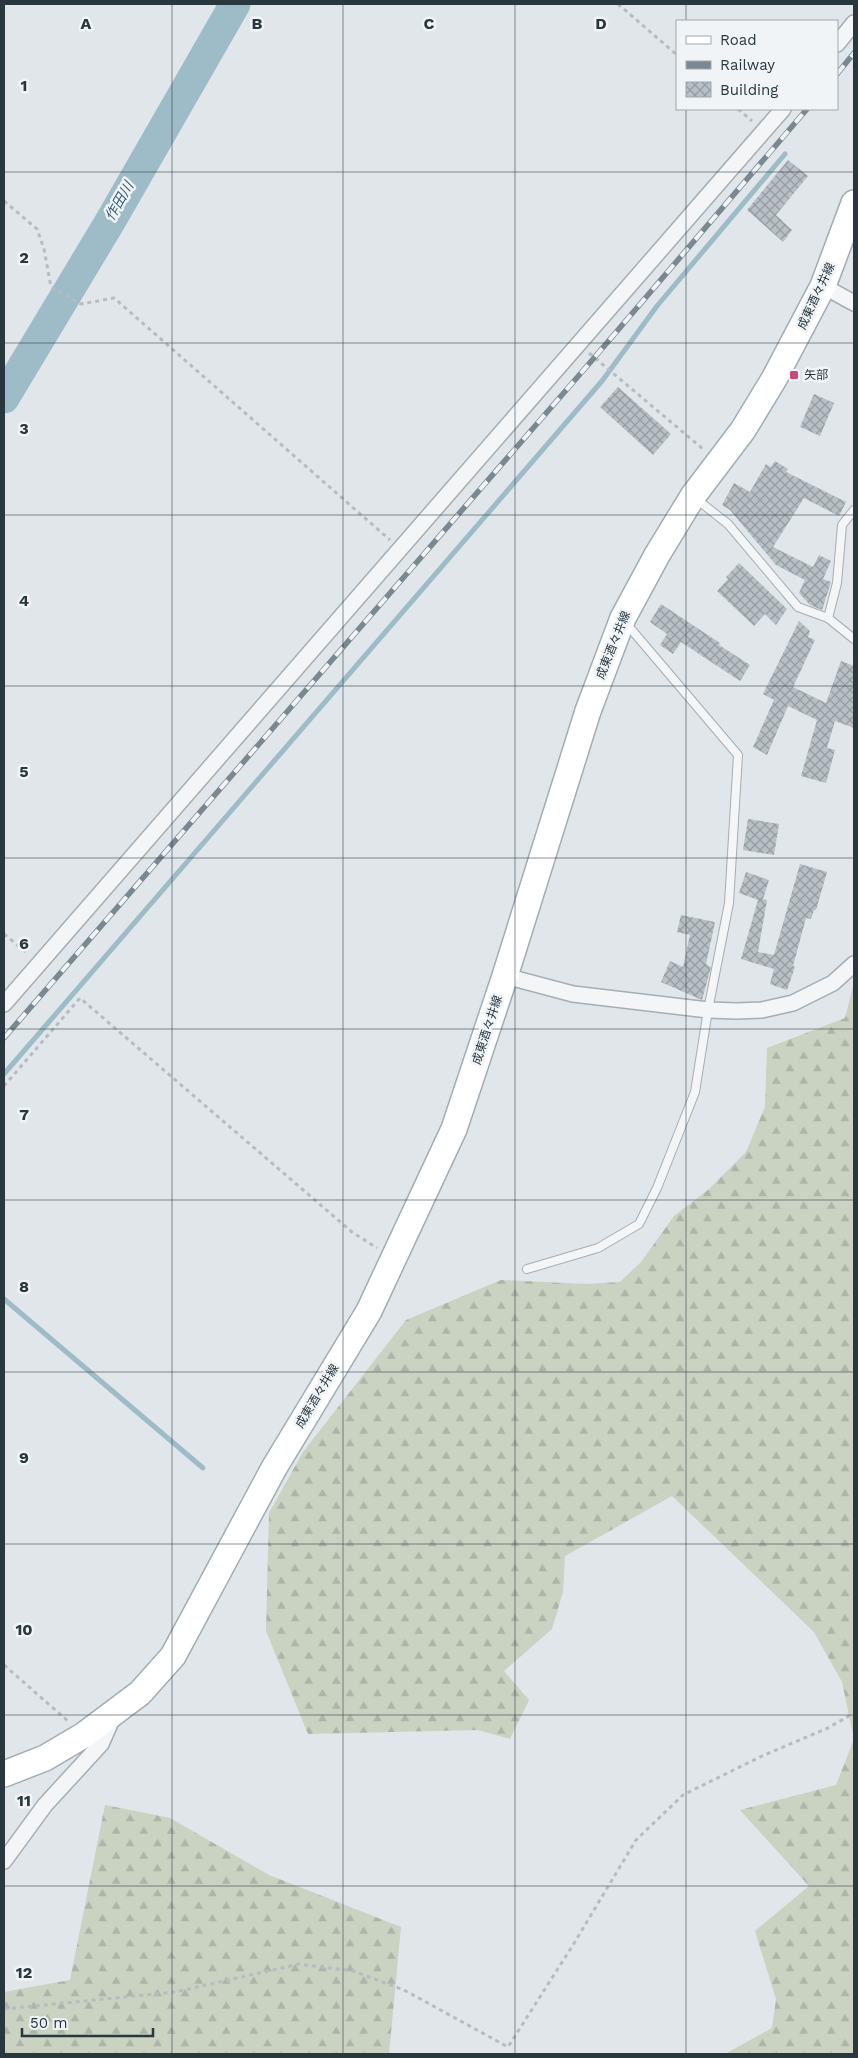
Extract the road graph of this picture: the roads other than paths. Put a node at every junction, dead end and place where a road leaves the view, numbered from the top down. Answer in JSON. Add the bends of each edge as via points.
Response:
{"nodes":[{"id":1,"x":854,"y":23,"type":"edge"},
{"id":2,"x":838,"y":43,"type":"edge"},
{"id":3,"x":782,"y":110,"type":"edge"},
{"id":4,"x":854,"y":203,"type":"edge"},
{"id":5,"x":823,"y":286,"type":"junction"},
{"id":6,"x":854,"y":303,"type":"edge"},
{"id":7,"x":693,"y":496,"type":"junction"},
{"id":8,"x":854,"y":510,"type":"edge"},
{"id":9,"x":622,"y":618,"type":"junction"},
{"id":10,"x":828,"y":618,"type":"junction"},
{"id":11,"x":854,"y":638,"type":"edge"},
{"id":12,"x":854,"y":964,"type":"edge"},
{"id":13,"x":505,"y":976,"type":"junction"},
{"id":14,"x":4,"y":1004,"type":"edge"},
{"id":15,"x":708,"y":1010,"type":"junction"},
{"id":16,"x":527,"y":1269,"type":"dead end"},
{"id":17,"x":115,"y":1712,"type":"junction"},
{"id":18,"x":4,"y":1774,"type":"edge"},
{"id":19,"x":4,"y":1861,"type":"edge"}],
"edges":[{"from":1,"to":2,"type":"street"},
{"from":3,"to":14,"type":"street"},
{"from":4,"to":5,"type":"main road","name":"成東酒々井線"},
{"from":5,"to":6,"type":"street"},
{"from":5,"to":7,"type":"main road","name":"成東酒々井線","via":[[743,430]]},
{"from":7,"to":9,"type":"main road","name":"成東酒々井線"},
{"from":7,"to":10,"type":"lane","via":[[728,524],[798,607]]},
{"from":8,"to":10,"type":"lane","via":[[842,525],[837,583]]},
{"from":9,"to":13,"type":"main road","name":"成東酒々井線","via":[[588,711]]},
{"from":9,"to":15,"type":"lane","via":[[738,755],[729,903]]},
{"from":10,"to":11,"type":"lane"},
{"from":12,"to":15,"type":"street","via":[[833,984],[793,1003],[762,1010]]},
{"from":13,"to":15,"type":"street","via":[[573,994]]},
{"from":13,"to":17,"type":"main road","name":"成東酒々井線","via":[[454,1129],[368,1311],[274,1468],[173,1656],[140,1693]]},
{"from":15,"to":16,"type":"lane","via":[[695,1092],[657,1188],[639,1224],[598,1248]]},
{"from":17,"to":18,"type":"main road","name":"成東酒々井線","via":[[45,1758]]},
{"from":17,"to":19,"type":"street","via":[[101,1744],[45,1805]]}]}
